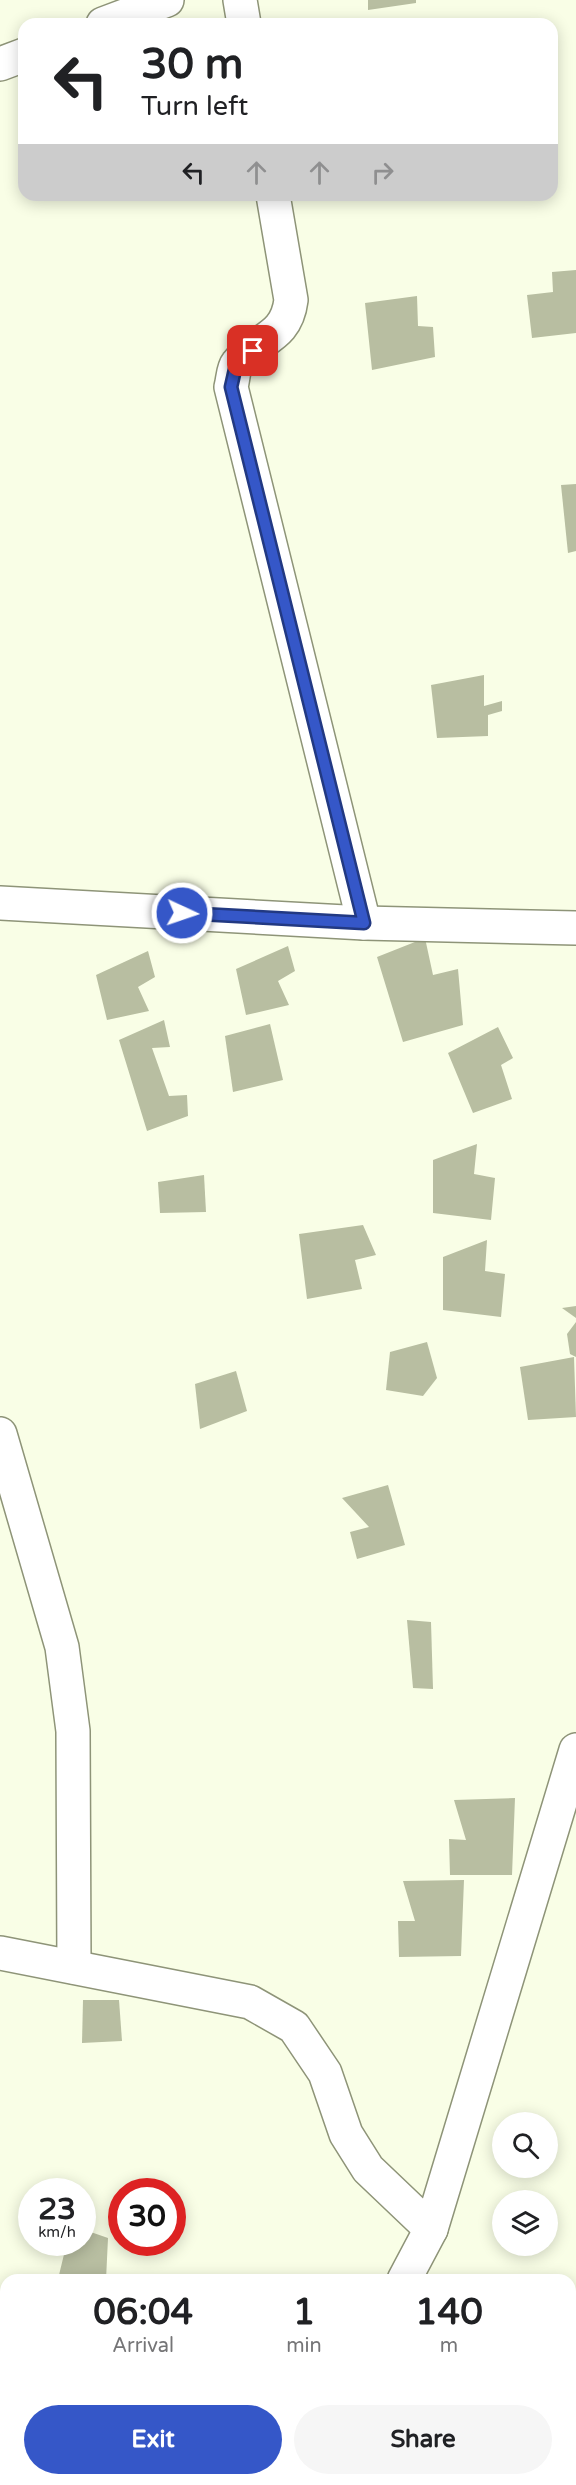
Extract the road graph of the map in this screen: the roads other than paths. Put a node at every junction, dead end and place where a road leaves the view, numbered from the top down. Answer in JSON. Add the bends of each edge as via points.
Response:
{"nodes":[{"id":1,"x":167,"y":0,"type":"edge"},
{"id":2,"x":240,"y":0,"type":"edge"},
{"id":3,"x":119,"y":18,"type":"edge"},
{"id":4,"x":243,"y":18,"type":"edge"},
{"id":5,"x":18,"y":57,"type":"edge"},
{"id":6,"x":0,"y":64,"type":"edge"},
{"id":7,"x":274,"y":201,"type":"edge"},
{"id":8,"x":0,"y":903,"type":"edge"},
{"id":9,"x":364,"y":923,"type":"junction"},
{"id":10,"x":576,"y":928,"type":"edge"},
{"id":11,"x":0,"y":1434,"type":"edge"},
{"id":12,"x":576,"y":1750,"type":"edge"},
{"id":13,"x":0,"y":1953,"type":"edge"},
{"id":14,"x":74,"y":1967,"type":"junction"},
{"id":15,"x":431,"y":2229,"type":"junction"},
{"id":16,"x":407,"y":2274,"type":"edge"}],
"edges":[{"from":1,"to":3,"type":"street"},
{"from":2,"to":4,"type":"street"},
{"from":5,"to":6,"type":"street"},
{"from":7,"to":9,"type":"street","via":[[291,300],[289,315],[282,328],[236,365],[231,387]]},
{"from":8,"to":9,"type":"street"},
{"from":9,"to":10,"type":"street"},
{"from":11,"to":14,"type":"street","via":[[62,1647],[73,1731]]},
{"from":12,"to":15,"type":"street"},
{"from":13,"to":14,"type":"street"},
{"from":14,"to":15,"type":"street","via":[[250,2002],[294,2027],[324,2073],[346,2134],[368,2169]]},
{"from":15,"to":16,"type":"street"}]}
